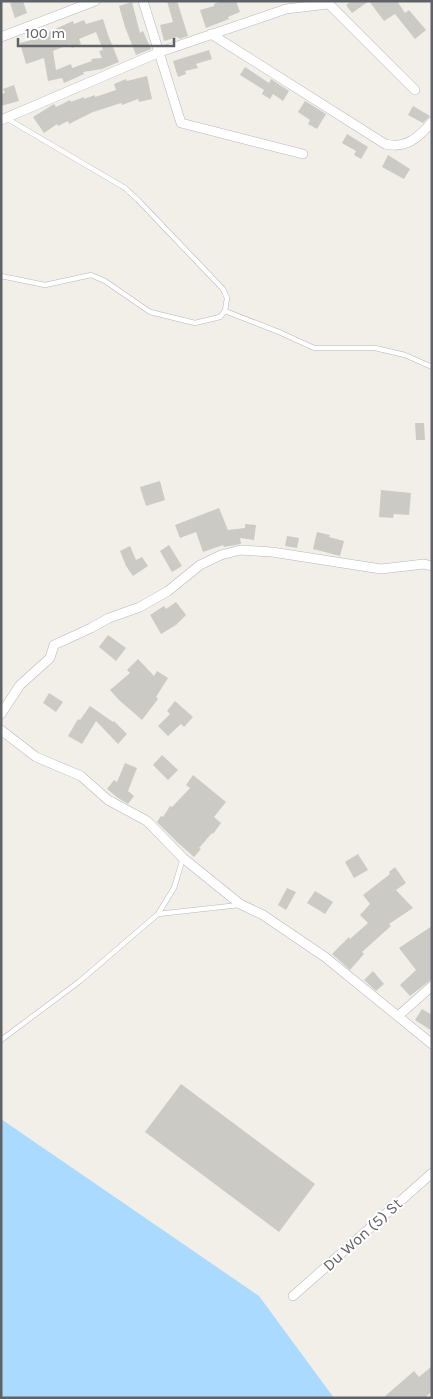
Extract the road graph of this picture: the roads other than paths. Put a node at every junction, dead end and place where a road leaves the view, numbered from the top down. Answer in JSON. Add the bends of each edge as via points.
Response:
{"nodes":[{"id":1,"x":95,"y":1,"type":"edge"},
{"id":2,"x":144,"y":1,"type":"edge"},
{"id":3,"x":327,"y":3,"type":"edge"},
{"id":4,"x":211,"y":34,"type":"junction"},
{"id":5,"x":1,"y":37,"type":"edge"},
{"id":6,"x":160,"y":52,"type":"junction"},
{"id":7,"x":414,"y":90,"type":"dead end"},
{"id":8,"x":4,"y":119,"type":"edge"},
{"id":9,"x":432,"y":122,"type":"edge"},
{"id":10,"x":303,"y":154,"type":"dead end"},
{"id":11,"x":1,"y":276,"type":"edge"},
{"id":12,"x":225,"y":312,"type":"junction"},
{"id":13,"x":432,"y":367,"type":"edge"},
{"id":14,"x":432,"y":566,"type":"edge"},
{"id":15,"x":1,"y":714,"type":"edge"},
{"id":16,"x":1,"y":730,"type":"edge"},
{"id":17,"x":183,"y":858,"type":"junction"},
{"id":18,"x":240,"y":904,"type":"junction"},
{"id":19,"x":158,"y":914,"type":"junction"},
{"id":20,"x":432,"y":986,"type":"edge"},
{"id":21,"x":398,"y":1016,"type":"junction"},
{"id":22,"x":1,"y":1040,"type":"edge"},
{"id":23,"x":432,"y":1044,"type":"edge"},
{"id":24,"x":432,"y":1173,"type":"edge"},
{"id":25,"x":293,"y":1296,"type":"dead end"}],
"edges":[{"from":1,"to":5,"type":"street"},
{"from":2,"to":6,"type":"street"},
{"from":3,"to":4,"type":"street","via":[[286,9]]},
{"from":3,"to":7,"type":"street"},
{"from":4,"to":6,"type":"street"},
{"from":4,"to":9,"type":"street","via":[[385,144],[396,147],[412,141]]},
{"from":6,"to":8,"type":"street"},
{"from":6,"to":10,"type":"street","via":[[181,123]]},
{"from":8,"to":12,"type":"lane","via":[[124,188],[138,200],[223,289],[227,298]]},
{"from":11,"to":12,"type":"lane","via":[[45,285],[91,275],[150,312],[195,323],[220,317]]},
{"from":12,"to":13,"type":"lane","via":[[314,348],[376,348]]},
{"from":14,"to":15,"type":"street","via":[[381,569],[248,550],[221,555],[200,565],[168,591],[140,607],[54,645],[50,658],[20,685]]},
{"from":16,"to":17,"type":"street","via":[[36,757],[82,776],[108,800],[148,821]]},
{"from":17,"to":18,"type":"street"},
{"from":17,"to":19,"type":"lane","via":[[174,888]]},
{"from":18,"to":19,"type":"lane"},
{"from":18,"to":21,"type":"street","via":[[264,915],[325,957]]},
{"from":19,"to":22,"type":"lane","via":[[80,981]]},
{"from":20,"to":21,"type":"street"},
{"from":21,"to":23,"type":"street"},
{"from":24,"to":25,"type":"street","name":"Du Won (5) St"}]}
